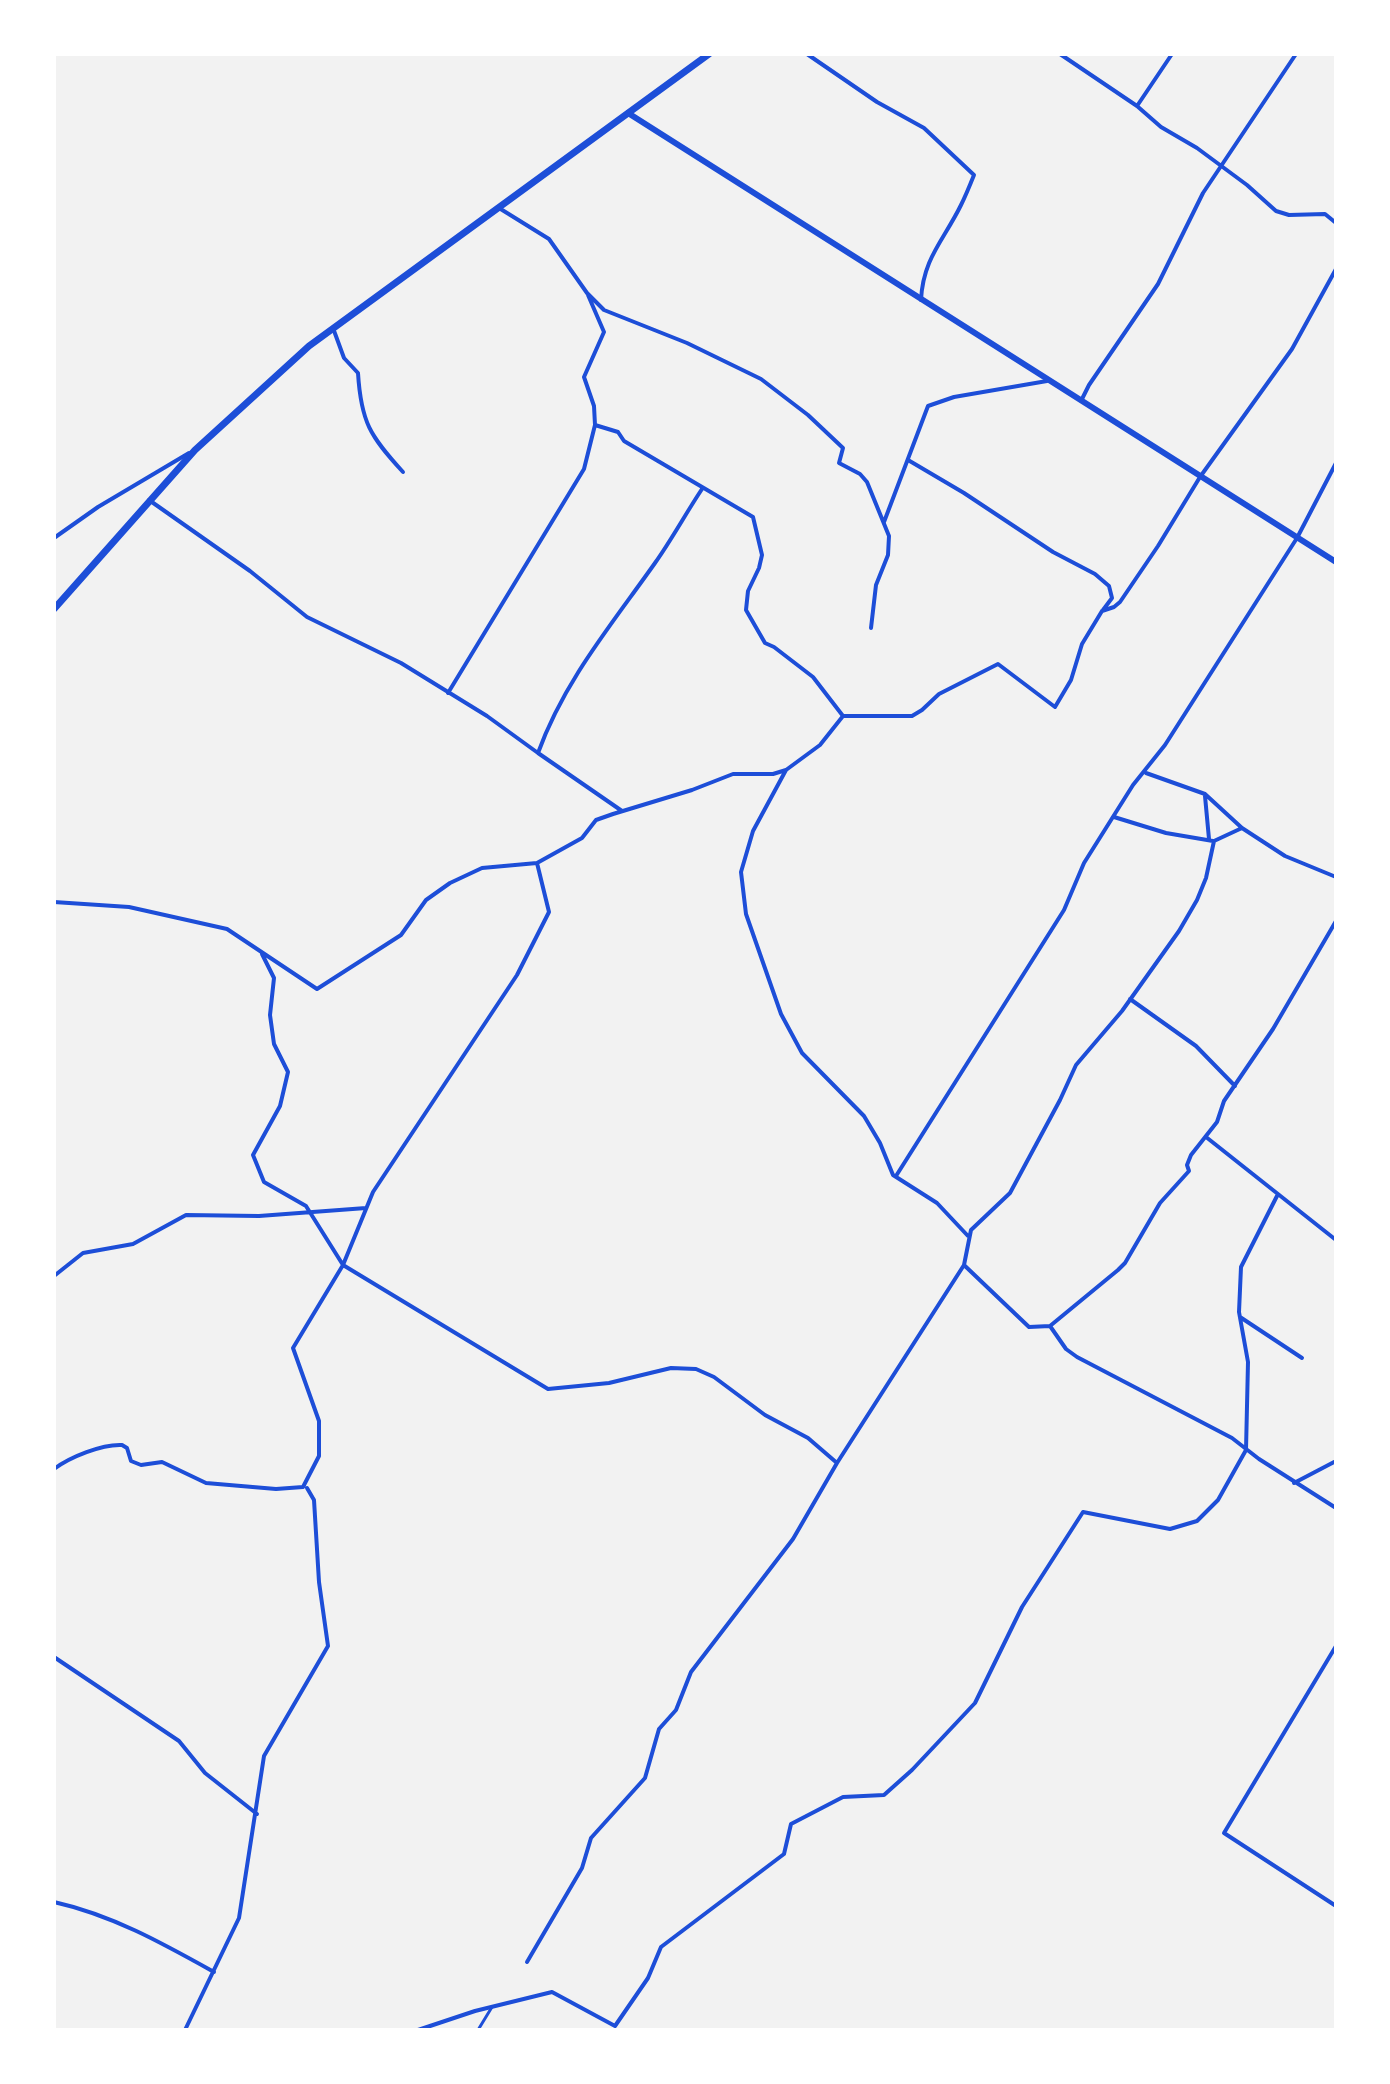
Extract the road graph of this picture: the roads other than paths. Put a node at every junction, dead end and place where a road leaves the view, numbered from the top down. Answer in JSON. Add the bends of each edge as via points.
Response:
{"nodes":[{"id":1,"x":709,"y":54,"type":"edge"},
{"id":2,"x":807,"y":54,"type":"edge"},
{"id":3,"x":1060,"y":54,"type":"edge"},
{"id":4,"x":1172,"y":54,"type":"edge"},
{"id":5,"x":1296,"y":54,"type":"edge"},
{"id":6,"x":1137,"y":106,"type":"junction"},
{"id":7,"x":628,"y":113,"type":"junction"},
{"id":8,"x":1222,"y":166,"type":"junction"},
{"id":9,"x":499,"y":208,"type":"junction"},
{"id":10,"x":1336,"y":223,"type":"edge"},
{"id":11,"x":1336,"y":269,"type":"edge"},
{"id":12,"x":587,"y":293,"type":"junction"},
{"id":13,"x":921,"y":300,"type":"junction"},
{"id":14,"x":333,"y":328,"type":"junction"},
{"id":15,"x":1048,"y":380,"type":"junction"},
{"id":16,"x":1081,"y":401,"type":"junction"},
{"id":17,"x":595,"y":425,"type":"junction"},
{"id":18,"x":195,"y":450,"type":"junction"},
{"id":19,"x":908,"y":460,"type":"junction"},
{"id":20,"x":1336,"y":463,"type":"edge"},
{"id":21,"x":403,"y":472,"type":"dead end"},
{"id":22,"x":1200,"y":477,"type":"junction"},
{"id":23,"x":702,"y":489,"type":"junction"},
{"id":24,"x":149,"y":500,"type":"junction"},
{"id":25,"x":884,"y":522,"type":"junction"},
{"id":26,"x":54,"y":538,"type":"edge"},
{"id":27,"x":1297,"y":538,"type":"junction"},
{"id":28,"x":1336,"y":562,"type":"edge"},
{"id":29,"x":54,"y":609,"type":"edge"},
{"id":30,"x":1102,"y":611,"type":"junction"},
{"id":31,"x":871,"y":628,"type":"dead end"},
{"id":32,"x":448,"y":693,"type":"junction"},
{"id":33,"x":843,"y":716,"type":"junction"},
{"id":34,"x":538,"y":753,"type":"junction"},
{"id":35,"x":786,"y":770,"type":"junction"},
{"id":36,"x":1145,"y":772,"type":"junction"},
{"id":37,"x":1205,"y":794,"type":"junction"},
{"id":38,"x":622,"y":811,"type":"junction"},
{"id":39,"x":1114,"y":817,"type":"junction"},
{"id":40,"x":1242,"y":828,"type":"junction"},
{"id":41,"x":1212,"y":841,"type":"junction"},
{"id":42,"x":537,"y":863,"type":"junction"},
{"id":43,"x":1336,"y":877,"type":"edge"},
{"id":44,"x":54,"y":902,"type":"edge"},
{"id":45,"x":1336,"y":921,"type":"edge"},
{"id":46,"x":261,"y":952,"type":"junction"},
{"id":47,"x":1130,"y":999,"type":"junction"},
{"id":48,"x":1235,"y":1086,"type":"junction"},
{"id":49,"x":1206,"y":1137,"type":"junction"},
{"id":50,"x":896,"y":1176,"type":"junction"},
{"id":51,"x":1278,"y":1194,"type":"junction"},
{"id":52,"x":366,"y":1208,"type":"junction"},
{"id":53,"x":310,"y":1213,"type":"junction"},
{"id":54,"x":968,"y":1236,"type":"junction"},
{"id":55,"x":1336,"y":1240,"type":"edge"},
{"id":56,"x":343,"y":1265,"type":"junction"},
{"id":57,"x":964,"y":1265,"type":"junction"},
{"id":58,"x":54,"y":1276,"type":"edge"},
{"id":59,"x":1240,"y":1317,"type":"junction"},
{"id":60,"x":1050,"y":1326,"type":"junction"},
{"id":61,"x":1302,"y":1358,"type":"dead end"},
{"id":62,"x":1246,"y":1450,"type":"junction"},
{"id":63,"x":1336,"y":1461,"type":"edge"},
{"id":64,"x":837,"y":1463,"type":"junction"},
{"id":65,"x":54,"y":1469,"type":"edge"},
{"id":66,"x":1294,"y":1483,"type":"junction"},
{"id":67,"x":307,"y":1488,"type":"dead end"},
{"id":68,"x":1336,"y":1508,"type":"edge"},
{"id":69,"x":1336,"y":1646,"type":"edge"},
{"id":70,"x":54,"y":1657,"type":"edge"},
{"id":71,"x":257,"y":1814,"type":"junction"},
{"id":72,"x":54,"y":1902,"type":"edge"},
{"id":73,"x":1336,"y":1906,"type":"edge"},
{"id":74,"x":527,"y":1962,"type":"dead end"},
{"id":75,"x":214,"y":1972,"type":"junction"},
{"id":76,"x":492,"y":2007,"type":"junction"},
{"id":77,"x":185,"y":2030,"type":"edge"},
{"id":78,"x":418,"y":2030,"type":"edge"},
{"id":79,"x":478,"y":2030,"type":"edge"}],
"edges":[{"from":1,"to":7,"type":"highway"},
{"from":2,"to":13,"type":"street","via":[[924,128],[974,175],[932,252]]},
{"from":3,"to":6,"type":"street"},
{"from":4,"to":6,"type":"street"},
{"from":5,"to":8,"type":"street"},
{"from":6,"to":8,"type":"street"},
{"from":7,"to":9,"type":"highway"},
{"from":7,"to":13,"type":"street"},
{"from":8,"to":10,"type":"street","via":[[1276,211],[1325,214]]},
{"from":8,"to":16,"type":"street","via":[[1158,284]]},
{"from":9,"to":12,"type":"street","via":[[549,239]]},
{"from":9,"to":14,"type":"highway"},
{"from":11,"to":22,"type":"street","via":[[1292,349]]},
{"from":12,"to":17,"type":"street","via":[[604,332],[584,377]]},
{"from":12,"to":25,"type":"street","via":[[615,316],[731,363],[780,393],[843,448],[839,463],[867,482]]},
{"from":13,"to":15,"type":"street"},
{"from":14,"to":18,"type":"highway"},
{"from":14,"to":21,"type":"street","via":[[344,358],[358,373],[360,409],[379,446]]},
{"from":15,"to":16,"type":"street"},
{"from":15,"to":19,"type":"street","via":[[928,406]]},
{"from":16,"to":22,"type":"street"},
{"from":17,"to":23,"type":"street","via":[[618,432],[624,441]]},
{"from":17,"to":32,"type":"street","via":[[584,469]]},
{"from":18,"to":24,"type":"highway"},
{"from":18,"to":26,"type":"street"},
{"from":19,"to":25,"type":"street"},
{"from":19,"to":30,"type":"street","via":[[1095,574],[1109,586],[1112,598]]},
{"from":20,"to":27,"type":"street"},
{"from":22,"to":27,"type":"street"},
{"from":22,"to":30,"type":"street","via":[[1120,602]]},
{"from":23,"to":33,"type":"street","via":[[753,517],[762,555],[745,605],[757,633],[813,677]]},
{"from":23,"to":34,"type":"street","via":[[594,645]]},
{"from":24,"to":29,"type":"highway"},
{"from":24,"to":32,"type":"street","via":[[307,617],[401,663]]},
{"from":25,"to":31,"type":"street","via":[[890,546],[876,585]]},
{"from":27,"to":28,"type":"street"},
{"from":27,"to":36,"type":"street"},
{"from":30,"to":33,"type":"street","via":[[1055,707],[998,664],[939,694],[912,716]]},
{"from":32,"to":34,"type":"street"},
{"from":33,"to":35,"type":"street","via":[[820,745]]},
{"from":34,"to":38,"type":"street"},
{"from":35,"to":38,"type":"street","via":[[733,774]]},
{"from":35,"to":50,"type":"street","via":[[753,831],[741,872],[746,914],[781,1014],[802,1053],[864,1116]]},
{"from":36,"to":37,"type":"street"},
{"from":36,"to":39,"type":"street"},
{"from":37,"to":40,"type":"street"},
{"from":37,"to":41,"type":"street"},
{"from":38,"to":42,"type":"street","via":[[596,820],[582,838]]},
{"from":39,"to":41,"type":"street"},
{"from":39,"to":50,"type":"street","via":[[1084,863],[1064,910]]},
{"from":40,"to":41,"type":"street"},
{"from":40,"to":43,"type":"street","via":[[1285,856]]},
{"from":41,"to":47,"type":"street","via":[[1197,900]]},
{"from":42,"to":46,"type":"street","via":[[482,868],[450,883],[426,900],[401,935],[317,989]]},
{"from":42,"to":52,"type":"street","via":[[549,912],[517,975]]},
{"from":44,"to":46,"type":"street","via":[[129,907],[190,919],[227,929]]},
{"from":45,"to":48,"type":"street"},
{"from":46,"to":53,"type":"street","via":[[274,978],[274,1044],[288,1072],[280,1106],[253,1155],[264,1182]]},
{"from":47,"to":48,"type":"street","via":[[1196,1046]]},
{"from":47,"to":54,"type":"street","via":[[1076,1065],[1010,1193]]},
{"from":48,"to":49,"type":"street"},
{"from":49,"to":51,"type":"street"},
{"from":49,"to":60,"type":"street","via":[[1191,1155],[1189,1171],[1160,1203],[1125,1263]]},
{"from":50,"to":54,"type":"street","via":[[937,1203]]},
{"from":51,"to":55,"type":"street"},
{"from":51,"to":59,"type":"street","via":[[1241,1267]]},
{"from":52,"to":53,"type":"street"},
{"from":52,"to":56,"type":"street"},
{"from":53,"to":56,"type":"street"},
{"from":53,"to":58,"type":"street","via":[[186,1215],[133,1244],[83,1253]]},
{"from":54,"to":57,"type":"street"},
{"from":56,"to":64,"type":"street","via":[[548,1389],[609,1383],[671,1368],[696,1369],[808,1438]]},
{"from":56,"to":65,"type":"street","via":[[293,1348],[319,1421],[319,1456],[303,1487],[206,1483],[162,1462],[131,1461],[122,1445]]},
{"from":57,"to":60,"type":"street","via":[[1029,1327]]},
{"from":57,"to":64,"type":"street"},
{"from":59,"to":61,"type":"street"},
{"from":59,"to":62,"type":"street","via":[[1248,1362]]},
{"from":60,"to":62,"type":"street","via":[[1077,1357]]},
{"from":62,"to":66,"type":"street"},
{"from":62,"to":76,"type":"street","via":[[1218,1500],[1197,1521],[1170,1529],[1083,1512],[1022,1607],[975,1703],[884,1795],[843,1797],[791,1824],[784,1854],[661,1947],[648,1978],[615,2026],[552,1992]]},
{"from":63,"to":66,"type":"street"},
{"from":64,"to":74,"type":"street","via":[[793,1539],[691,1672],[676,1710],[659,1729],[645,1778],[591,1838],[582,1868]]},
{"from":66,"to":68,"type":"street"},
{"from":67,"to":71,"type":"street","via":[[314,1500],[328,1646],[264,1756]]},
{"from":69,"to":73,"type":"street","via":[[1224,1833]]},
{"from":70,"to":71,"type":"street","via":[[179,1741],[205,1773]]},
{"from":71,"to":75,"type":"street","via":[[239,1918]]},
{"from":72,"to":75,"type":"street","via":[[136,1929]]},
{"from":75,"to":77,"type":"street"},
{"from":76,"to":78,"type":"street"},
{"from":76,"to":79,"type":"street"}]}
